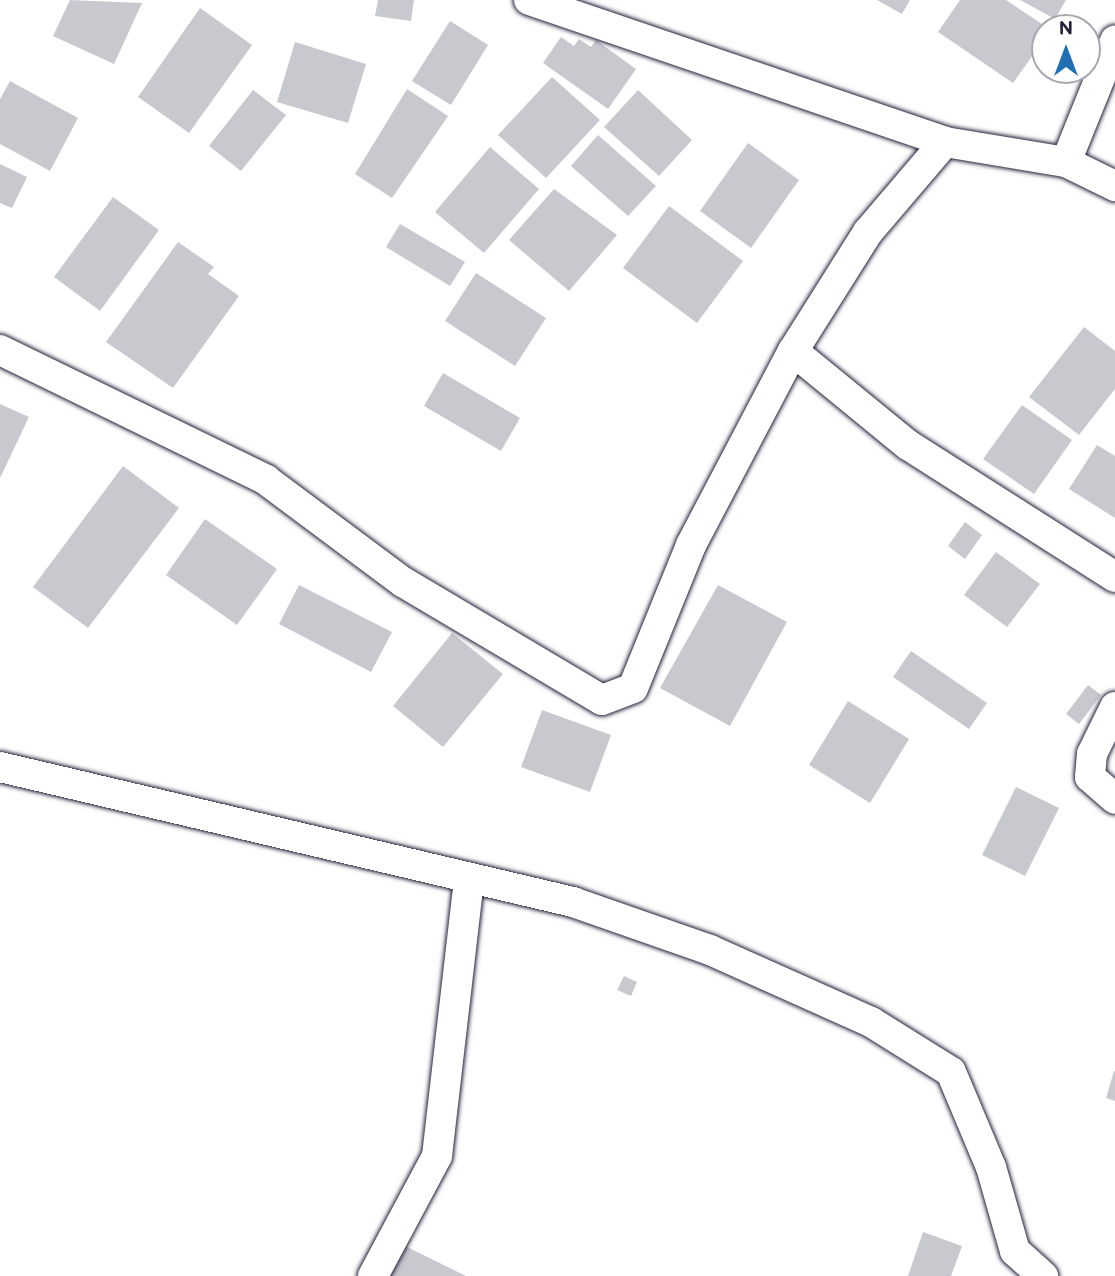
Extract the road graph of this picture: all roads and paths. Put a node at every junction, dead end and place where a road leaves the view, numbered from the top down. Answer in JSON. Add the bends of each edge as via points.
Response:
{"nodes":[{"id":1,"x":530,"y":0,"type":"edge"},
{"id":2,"x":1115,"y":41,"type":"edge"},
{"id":3,"x":944,"y":142,"type":"junction"},
{"id":4,"x":1066,"y":162,"type":"junction"},
{"id":5,"x":1115,"y":186,"type":"edge"},
{"id":6,"x":0,"y":350,"type":"edge"},
{"id":7,"x":793,"y":351,"type":"junction"},
{"id":8,"x":1115,"y":576,"type":"edge"},
{"id":9,"x":1115,"y":707,"type":"edge"},
{"id":10,"x":0,"y":767,"type":"edge"},
{"id":11,"x":1115,"y":800,"type":"edge"},
{"id":12,"x":469,"y":878,"type":"junction"},
{"id":13,"x":373,"y":1276,"type":"edge"},
{"id":14,"x":1043,"y":1276,"type":"edge"}],
"edges":[{"from":1,"to":3,"type":"street"},
{"from":2,"to":4,"type":"street"},
{"from":3,"to":4,"type":"street"},
{"from":3,"to":7,"type":"street","via":[[868,232]]},
{"from":4,"to":5,"type":"street"},
{"from":6,"to":7,"type":"street","via":[[266,480],[403,582],[602,699],[633,688],[691,545]]},
{"from":7,"to":8,"type":"street","via":[[908,445]]},
{"from":9,"to":11,"type":"street","via":[[1091,754],[1090,777]]},
{"from":10,"to":12,"type":"street"},
{"from":12,"to":13,"type":"street","via":[[437,1156]]},
{"from":12,"to":14,"type":"street","via":[[572,902],[710,950],[871,1022],[951,1072],[991,1167],[1015,1251]]}]}
